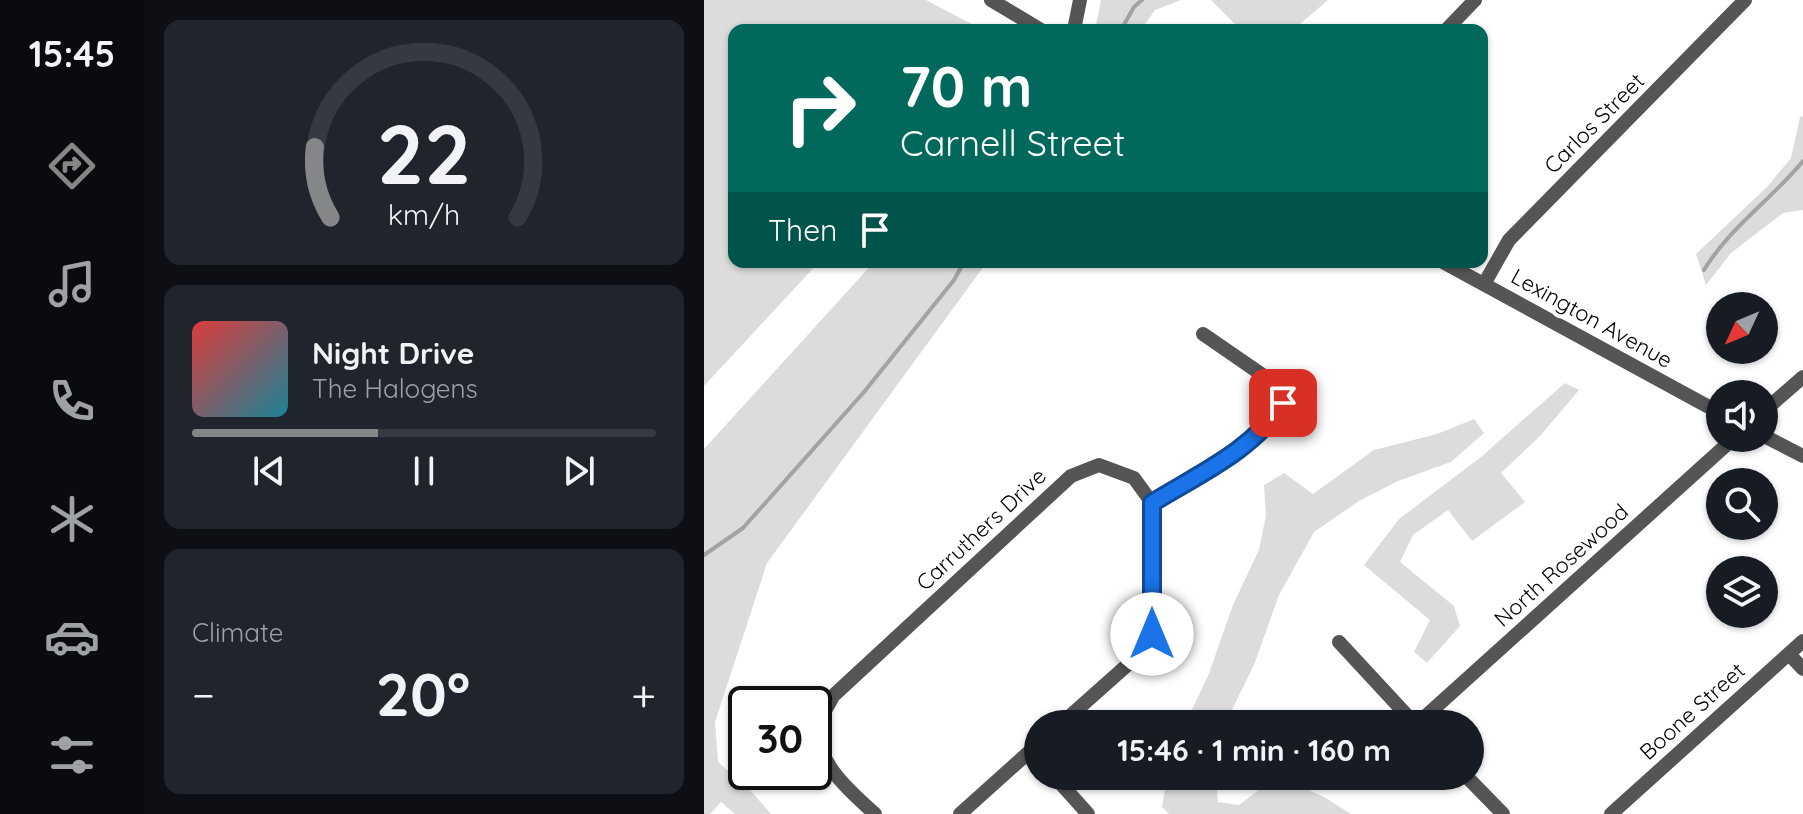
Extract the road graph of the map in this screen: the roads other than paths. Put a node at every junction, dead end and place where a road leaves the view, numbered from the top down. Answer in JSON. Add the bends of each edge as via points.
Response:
{"nodes":[{"id":1,"x":991,"y":0,"type":"edge"},
{"id":2,"x":1080,"y":0,"type":"edge"},
{"id":3,"x":1475,"y":0,"type":"edge"},
{"id":4,"x":1745,"y":0,"type":"edge"},
{"id":5,"x":1031,"y":24,"type":"edge"},
{"id":6,"x":1075,"y":24,"type":"edge"},
{"id":7,"x":1452,"y":24,"type":"edge"},
{"id":8,"x":1454,"y":268,"type":"edge"},
{"id":9,"x":1484,"y":284,"type":"junction"},
{"id":10,"x":1203,"y":334,"type":"dead end"},
{"id":11,"x":1803,"y":377,"type":"edge"},
{"id":12,"x":1778,"y":399,"type":"edge"},
{"id":13,"x":1706,"y":405,"type":"edge"},
{"id":14,"x":1778,"y":443,"type":"edge"},
{"id":15,"x":1718,"y":452,"type":"edge"},
{"id":16,"x":1803,"y":456,"type":"edge"},
{"id":17,"x":1152,"y":503,"type":"junction"},
{"id":18,"x":1803,"y":641,"type":"edge"},
{"id":19,"x":1339,"y":642,"type":"dead end"},
{"id":20,"x":1789,"y":654,"type":"junction"},
{"id":21,"x":1803,"y":669,"type":"edge"},
{"id":22,"x":1077,"y":710,"type":"edge"},
{"id":23,"x":1403,"y":710,"type":"edge"},
{"id":24,"x":1432,"y":710,"type":"edge"},
{"id":25,"x":1024,"y":760,"type":"edge"},
{"id":26,"x":1067,"y":790,"type":"edge"},
{"id":27,"x":1480,"y":790,"type":"edge"},
{"id":28,"x":875,"y":814,"type":"edge"},
{"id":29,"x":960,"y":814,"type":"edge"},
{"id":30,"x":1088,"y":814,"type":"edge"},
{"id":31,"x":1503,"y":814,"type":"edge"},
{"id":32,"x":1611,"y":814,"type":"edge"}],
"edges":[{"from":1,"to":5,"type":"street"},
{"from":2,"to":6,"type":"street"},
{"from":3,"to":7,"type":"street"},
{"from":4,"to":9,"type":"street","name":"Carlos Street","via":[[1509,240]]},
{"from":8,"to":9,"type":"street","name":"Lexington Avenue"},
{"from":9,"to":13,"type":"street","name":"Lexington Avenue"},
{"from":10,"to":17,"type":"street","via":[[1274,383],[1283,403],[1273,420],[1236,451]]},
{"from":11,"to":12,"type":"street"},
{"from":14,"to":16,"type":"street"},
{"from":15,"to":24,"type":"street","name":"North Rosewood"},
{"from":17,"to":22,"type":"street","via":[[1152,634],[1143,651]]},
{"from":17,"to":28,"type":"street","name":"Carruthers Drive","via":[[1134,478],[1099,465],[1071,476],[833,696],[817,729],[825,759]]},
{"from":18,"to":20,"type":"street","name":"Boone Street"},
{"from":19,"to":23,"type":"street"},
{"from":20,"to":21,"type":"street"},
{"from":20,"to":32,"type":"street","name":"Boone Street"},
{"from":25,"to":29,"type":"street"},
{"from":26,"to":30,"type":"street"},
{"from":27,"to":31,"type":"street"}]}
